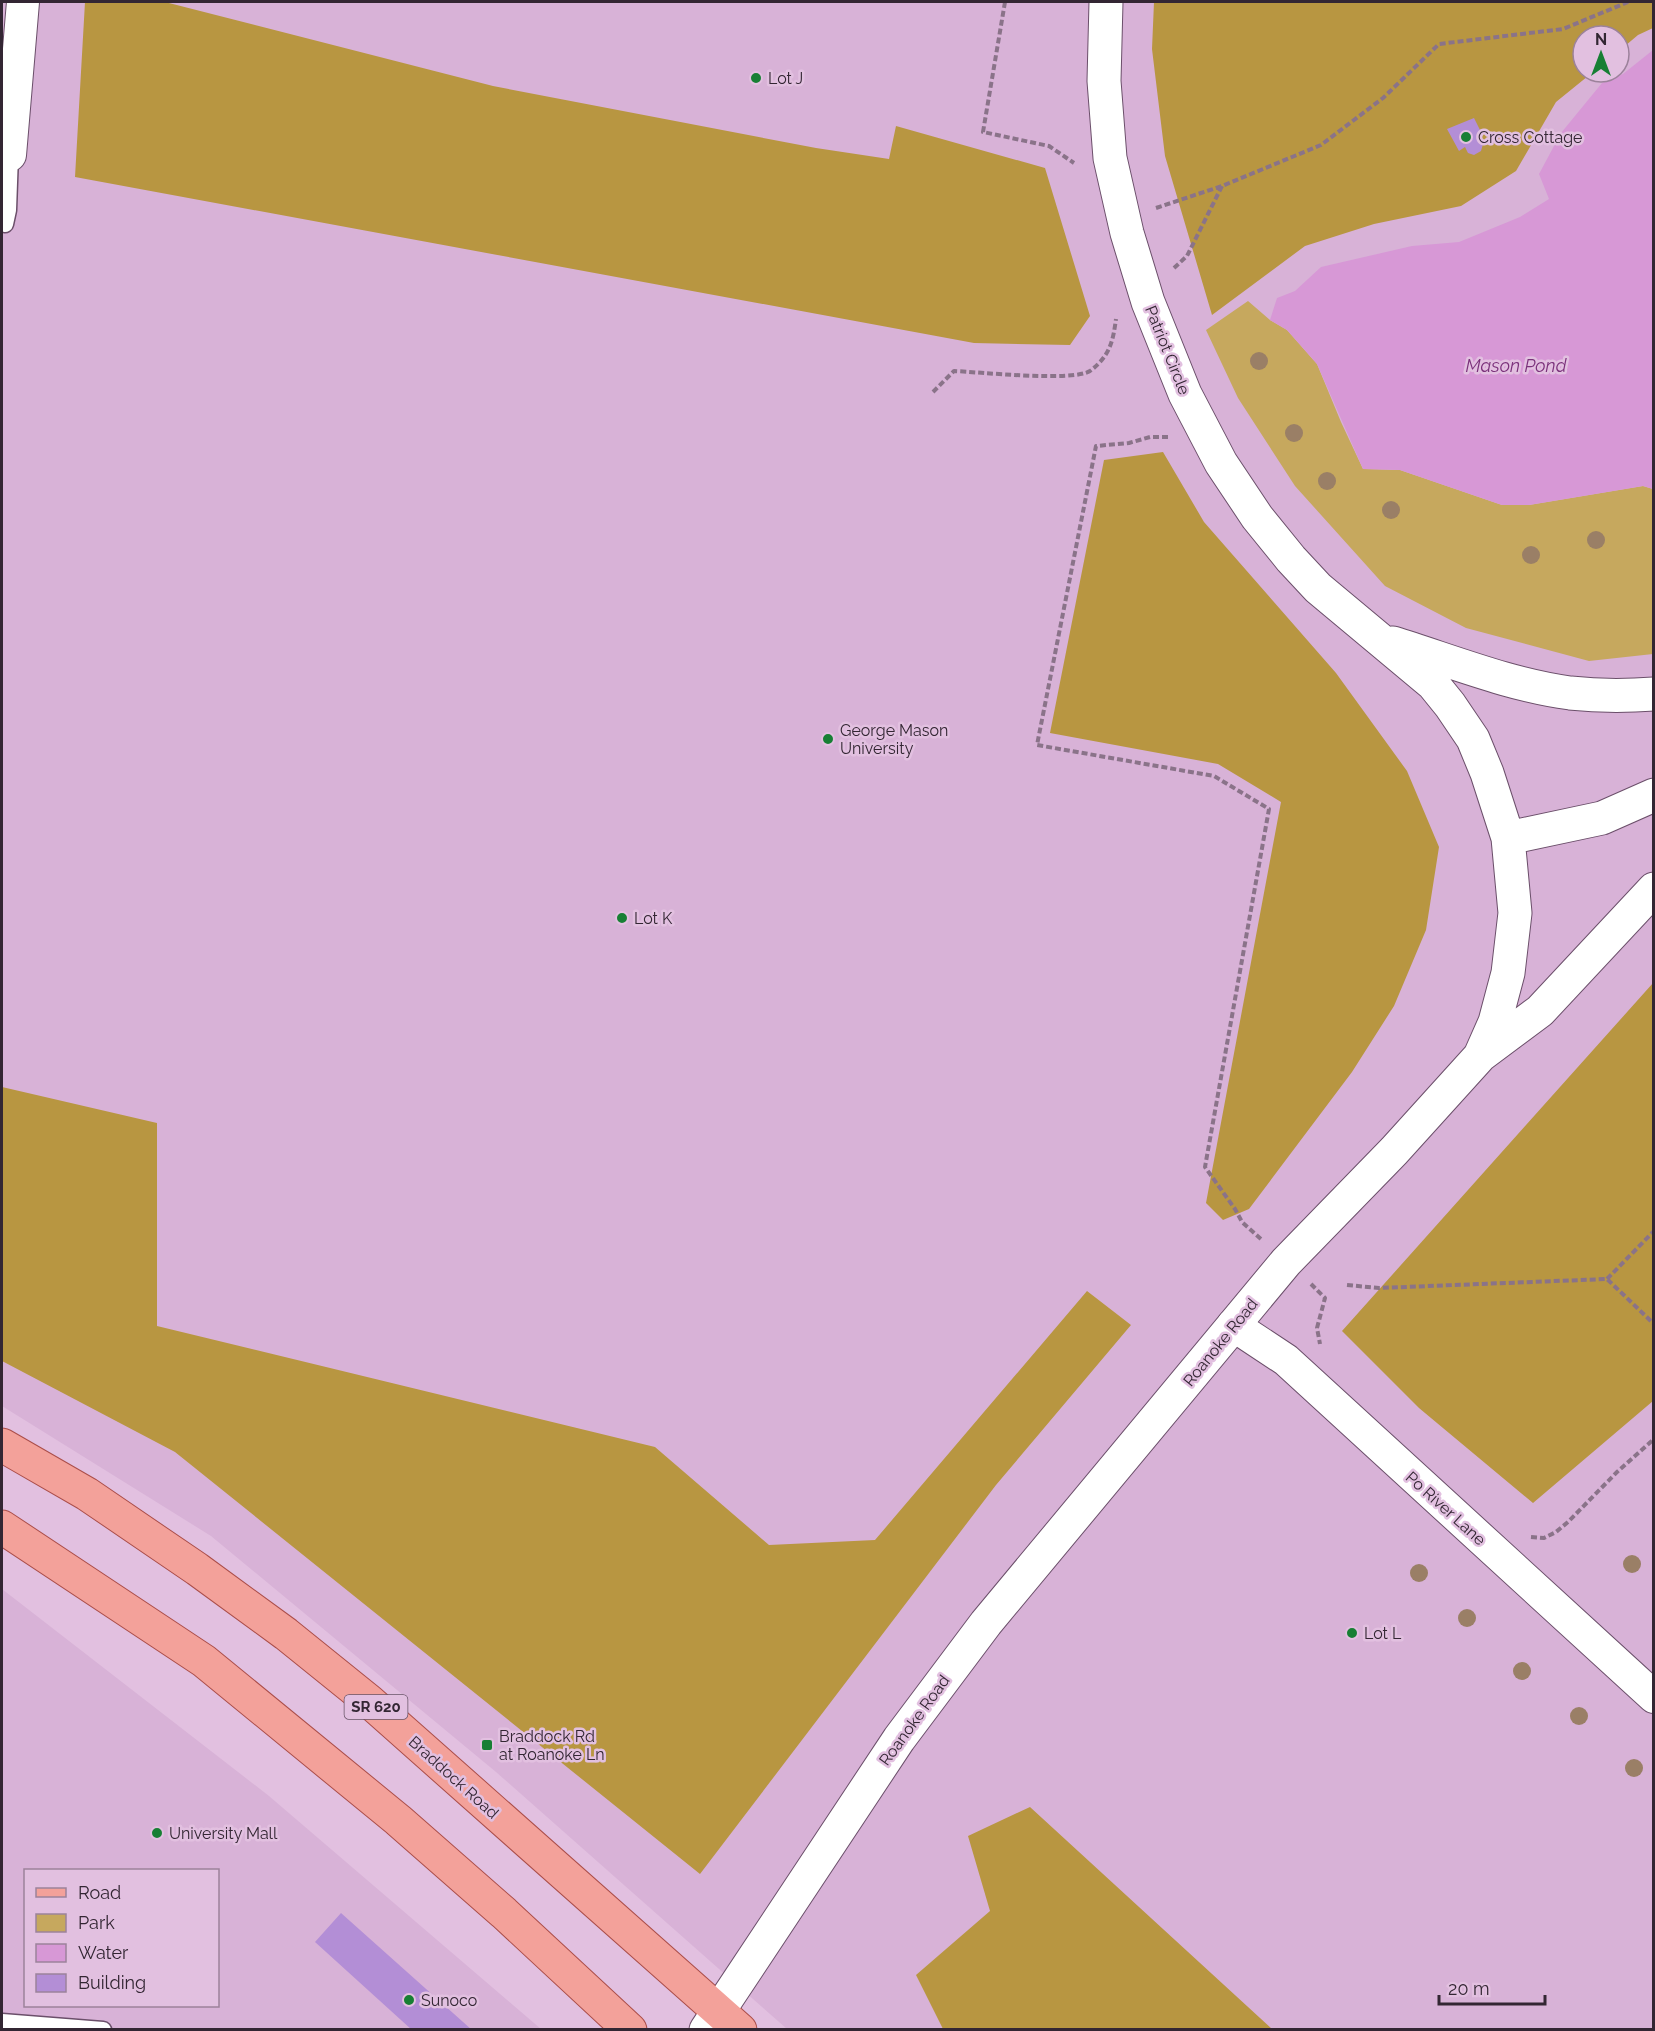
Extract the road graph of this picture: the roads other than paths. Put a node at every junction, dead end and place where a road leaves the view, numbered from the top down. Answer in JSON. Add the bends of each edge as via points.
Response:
{"nodes":[{"id":1,"x":23,"y":2,"type":"edge"},
{"id":2,"x":1106,"y":2,"type":"edge"},
{"id":3,"x":6,"y":154,"type":"edge"},
{"id":4,"x":5,"y":224,"type":"dead end"},
{"id":5,"x":1374,"y":637,"type":"junction"},
{"id":6,"x":1653,"y":694,"type":"edge"},
{"id":7,"x":1653,"y":795,"type":"edge"},
{"id":8,"x":1508,"y":838,"type":"junction"},
{"id":9,"x":1653,"y":889,"type":"edge"},
{"id":10,"x":1479,"y":1056,"type":"junction"},
{"id":11,"x":1233,"y":1325,"type":"junction"},
{"id":12,"x":2,"y":1445,"type":"edge"},
{"id":13,"x":2,"y":1527,"type":"edge"},
{"id":14,"x":1653,"y":1697,"type":"edge"},
{"id":15,"x":2,"y":2022,"type":"edge"},
{"id":16,"x":722,"y":2023,"type":"edge"},
{"id":17,"x":102,"y":2030,"type":"edge"},
{"id":18,"x":630,"y":2030,"type":"edge"}],
"edges":[{"from":1,"to":3,"type":"street"},
{"from":2,"to":5,"type":"street","name":"Patriot Circle","via":[[1104,81],[1110,158],[1148,302],[1185,394],[1221,463],[1257,517],[1318,588]]},
{"from":3,"to":4,"type":"lane"},
{"from":5,"to":6,"type":"street","via":[[1518,682],[1610,696]]},
{"from":5,"to":8,"type":"street","name":"Roanoke Road","via":[[1433,684],[1462,722],[1487,773]]},
{"from":7,"to":8,"type":"street","via":[[1602,818]]},
{"from":8,"to":10,"type":"street","name":"Roanoke Road","via":[[1515,913],[1512,945],[1495,1022]]},
{"from":9,"to":10,"type":"street","via":[[1540,1011]]},
{"from":10,"to":11,"type":"street","name":"Roanoke Road","via":[[1286,1262]]},
{"from":11,"to":14,"type":"street","name":"Po River Lane","via":[[1286,1360]]},
{"from":11,"to":16,"type":"street","name":"Roanoke Road","via":[[986,1623],[899,1740]]},
{"from":12,"to":16,"type":"main road","name":"Braddock Road","number":"SR 620","via":[[87,1494],[286,1634],[369,1701]]},
{"from":13,"to":18,"type":"main road","via":[[204,1661],[398,1820]]},
{"from":15,"to":17,"type":"lane"}]}
